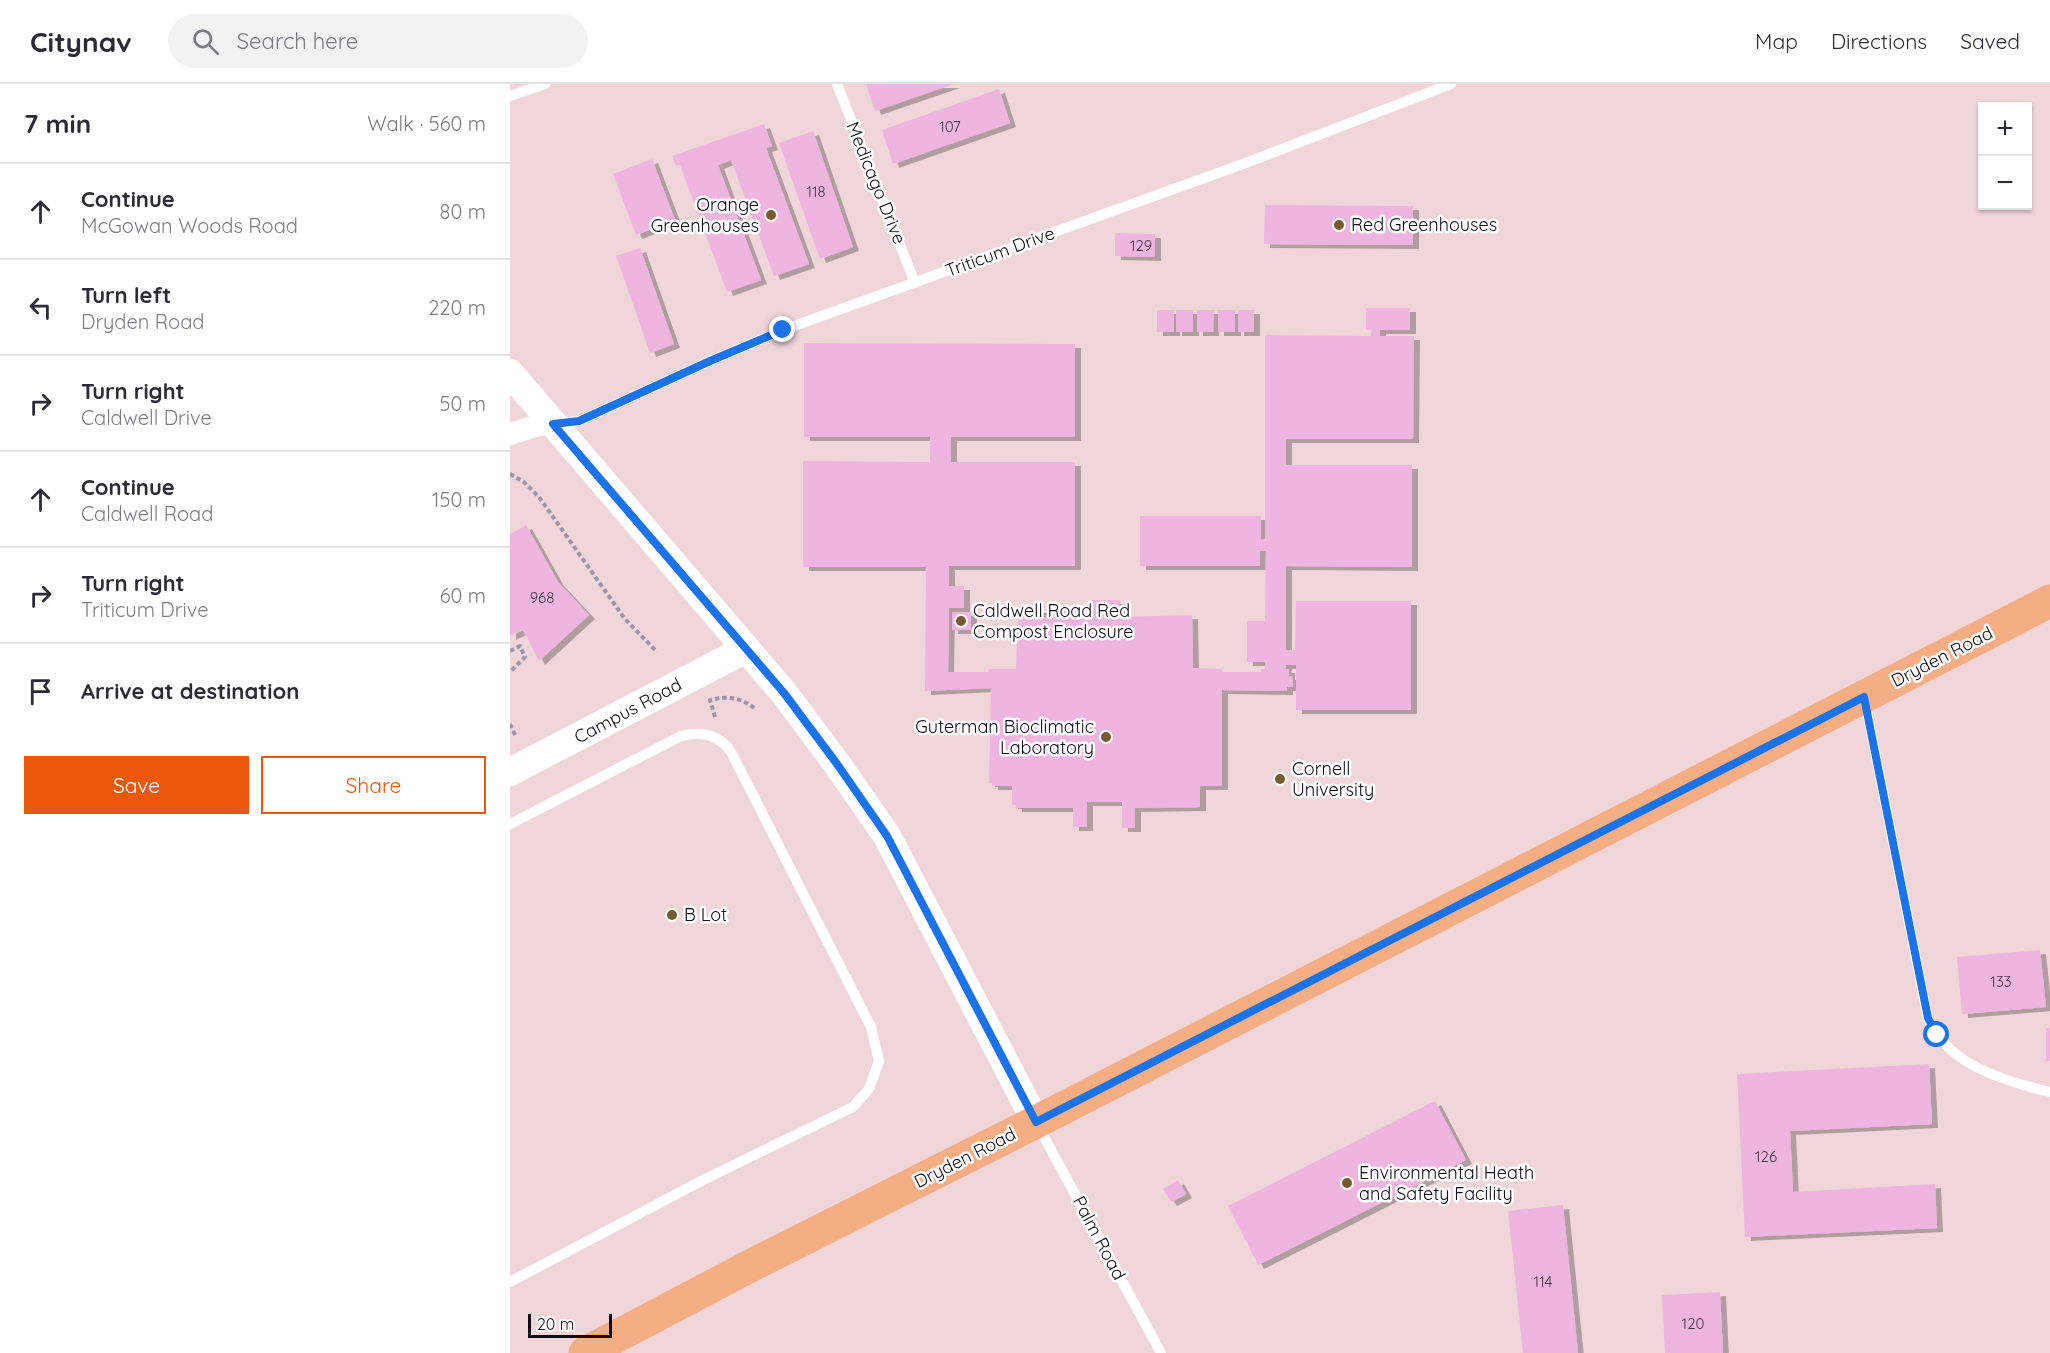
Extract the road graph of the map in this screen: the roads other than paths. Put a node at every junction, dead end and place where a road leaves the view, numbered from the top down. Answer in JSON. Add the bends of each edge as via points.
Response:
{"nodes":[{"id":1,"x":545,"y":84,"type":"edge"},
{"id":2,"x":837,"y":84,"type":"edge"},
{"id":3,"x":1451,"y":84,"type":"edge"},
{"id":4,"x":510,"y":96,"type":"edge"},
{"id":5,"x":915,"y":283,"type":"junction"},
{"id":6,"x":510,"y":373,"type":"edge"},
{"id":7,"x":553,"y":424,"type":"junction"},
{"id":8,"x":510,"y":434,"type":"edge"},
{"id":9,"x":2050,"y":601,"type":"edge"},
{"id":10,"x":746,"y":649,"type":"junction"},
{"id":11,"x":1864,"y":697,"type":"junction"},
{"id":12,"x":510,"y":772,"type":"edge"},
{"id":13,"x":510,"y":824,"type":"edge"},
{"id":14,"x":2050,"y":1092,"type":"edge"},
{"id":15,"x":1036,"y":1122,"type":"junction"},
{"id":16,"x":510,"y":1282,"type":"edge"},
{"id":17,"x":585,"y":1353,"type":"edge"},
{"id":18,"x":1161,"y":1353,"type":"edge"}],
"edges":[{"from":1,"to":4,"type":"lane"},
{"from":2,"to":5,"type":"lane","name":"Medicago Drive"},
{"from":3,"to":5,"type":"lane","name":"Triticum Drive"},
{"from":5,"to":7,"type":"lane","name":"Triticum Drive","via":[[783,330],[579,421]]},
{"from":6,"to":7,"type":"street"},
{"from":7,"to":8,"type":"street"},
{"from":7,"to":10,"type":"street"},
{"from":9,"to":11,"type":"main road","name":"Dryden Road"},
{"from":10,"to":12,"type":"street","name":"Campus Road"},
{"from":10,"to":15,"type":"street","via":[[784,693],[887,836]]},
{"from":11,"to":14,"type":"lane","via":[[1928,1018],[1937,1035],[1961,1057],[2020,1084]]},
{"from":11,"to":15,"type":"main road","name":"Dryden Road"},
{"from":13,"to":16,"type":"lane","via":[[681,736],[702,733],[720,740],[731,752],[871,1027],[879,1061],[869,1089],[853,1107],[703,1180]]},
{"from":15,"to":17,"type":"main road","name":"Dryden Road"},
{"from":15,"to":18,"type":"lane","name":"Palm Road"}]}
